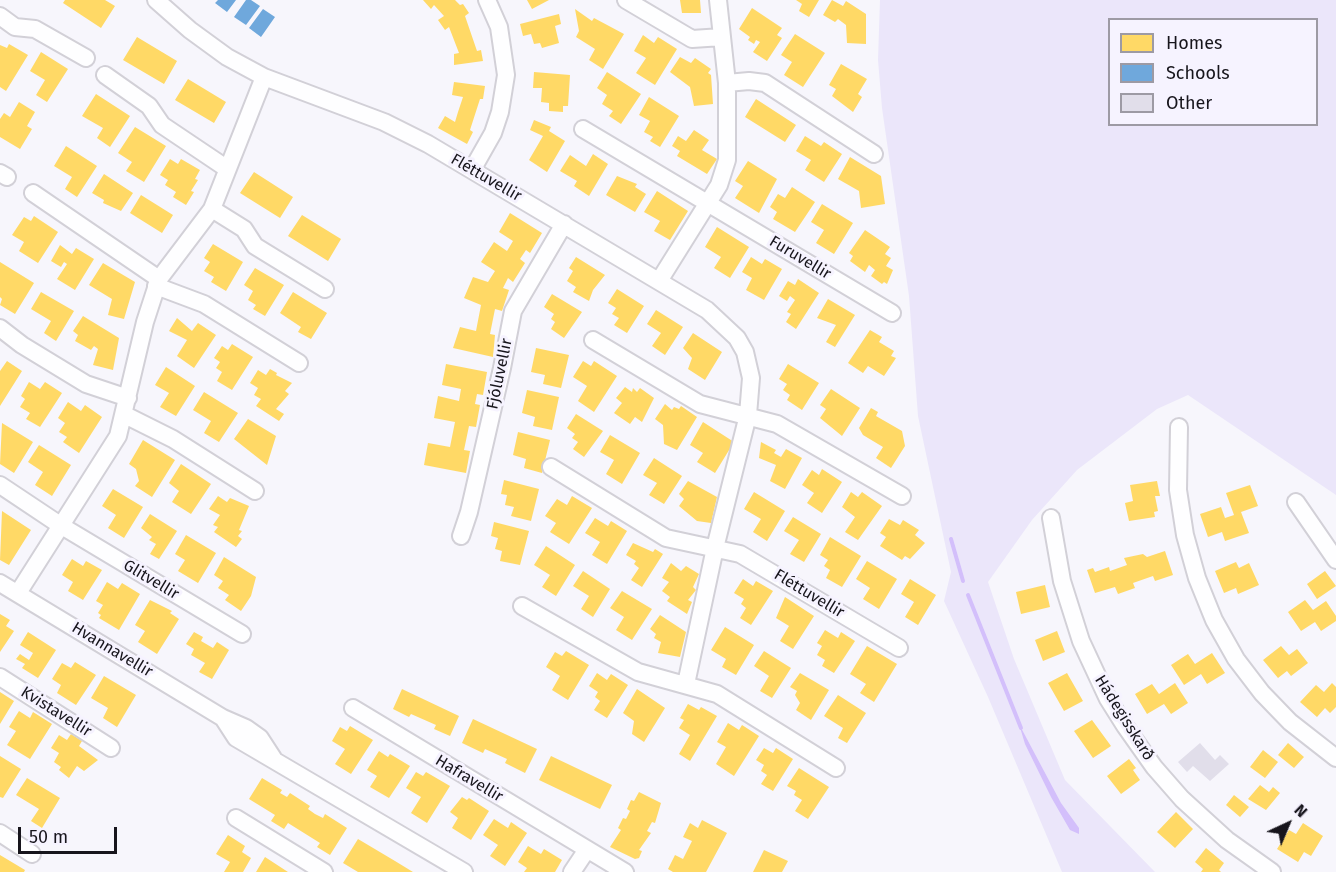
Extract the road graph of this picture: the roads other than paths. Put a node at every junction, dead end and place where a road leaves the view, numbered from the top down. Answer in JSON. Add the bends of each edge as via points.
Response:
{"nodes":[{"id":1,"x":156,"y":0,"type":"edge"},
{"id":2,"x":487,"y":0,"type":"edge"},
{"id":3,"x":626,"y":0,"type":"edge"},
{"id":4,"x":718,"y":0,"type":"edge"},
{"id":5,"x":0,"y":16,"type":"edge"},
{"id":6,"x":722,"y":37,"type":"junction"},
{"id":7,"x":86,"y":58,"type":"dead end"},
{"id":8,"x":105,"y":75,"type":"dead end"},
{"id":9,"x":264,"y":77,"type":"junction"},
{"id":10,"x":727,"y":83,"type":"junction"},
{"id":11,"x":583,"y":129,"type":"dead end"},
{"id":12,"x":874,"y":154,"type":"dead end"},
{"id":13,"x":226,"y":168,"type":"junction"},
{"id":14,"x":472,"y":170,"type":"junction"},
{"id":15,"x":33,"y":193,"type":"dead end"},
{"id":16,"x":708,"y":204,"type":"junction"},
{"id":17,"x":212,"y":209,"type":"junction"},
{"id":18,"x":564,"y":224,"type":"junction"},
{"id":19,"x":659,"y":281,"type":"junction"},
{"id":20,"x":157,"y":283,"type":"junction"},
{"id":21,"x":325,"y":289,"type":"dead end"},
{"id":22,"x":892,"y":313,"type":"dead end"},
{"id":23,"x":0,"y":328,"type":"edge"},
{"id":24,"x":593,"y":340,"type":"dead end"},
{"id":25,"x":299,"y":363,"type":"dead end"},
{"id":26,"x":128,"y":398,"type":"junction"},
{"id":27,"x":125,"y":415,"type":"junction"},
{"id":28,"x":748,"y":415,"type":"junction"},
{"id":29,"x":1179,"y":427,"type":"dead end"},
{"id":30,"x":551,"y":467,"type":"dead end"},
{"id":31,"x":0,"y":486,"type":"edge"},
{"id":32,"x":255,"y":491,"type":"dead end"},
{"id":33,"x":902,"y":496,"type":"dead end"},
{"id":34,"x":1296,"y":502,"type":"dead end"},
{"id":35,"x":1051,"y":518,"type":"dead end"},
{"id":36,"x":60,"y":525,"type":"junction"},
{"id":37,"x":461,"y":536,"type":"dead end"},
{"id":38,"x":715,"y":548,"type":"junction"},
{"id":39,"x":1336,"y":560,"type":"edge"},
{"id":40,"x":0,"y":583,"type":"edge"},
{"id":41,"x":18,"y":593,"type":"junction"},
{"id":42,"x":522,"y":606,"type":"dead end"},
{"id":43,"x":242,"y":634,"type":"dead end"},
{"id":44,"x":899,"y":648,"type":"dead end"},
{"id":45,"x":0,"y":677,"type":"edge"},
{"id":46,"x":686,"y":684,"type":"junction"},
{"id":47,"x":353,"y":708,"type":"dead end"},
{"id":48,"x":111,"y":748,"type":"dead end"},
{"id":49,"x":1336,"y":758,"type":"edge"},
{"id":50,"x":836,"y":768,"type":"dead end"},
{"id":51,"x":236,"y":818,"type":"dead end"},
{"id":52,"x":0,"y":833,"type":"edge"},
{"id":53,"x":586,"y":850,"type":"junction"},
{"id":54,"x":32,"y":855,"type":"dead end"},
{"id":55,"x":324,"y":872,"type":"edge"},
{"id":56,"x":464,"y":872,"type":"edge"},
{"id":57,"x":572,"y":872,"type":"edge"},
{"id":58,"x":625,"y":872,"type":"edge"},
{"id":59,"x":1272,"y":872,"type":"edge"}],
"edges":[{"from":1,"to":9,"type":"street","name":"Fléttuvellir","via":[[199,37]]},
{"from":2,"to":14,"type":"street","via":[[499,27],[506,75],[501,112]]},
{"from":3,"to":6,"type":"street","via":[[693,39]]},
{"from":4,"to":6,"type":"street"},
{"from":5,"to":7,"type":"street","via":[[15,27],[35,29]]},
{"from":6,"to":10,"type":"street"},
{"from":8,"to":13,"type":"street","via":[[149,106],[162,125]]},
{"from":9,"to":13,"type":"street"},
{"from":9,"to":14,"type":"street","name":"Fléttuvellir","via":[[384,122]]},
{"from":10,"to":12,"type":"street","via":[[765,83]]},
{"from":10,"to":16,"type":"street","via":[[727,160]]},
{"from":11,"to":16,"type":"street","name":"Furuvellir"},
{"from":13,"to":17,"type":"street"},
{"from":14,"to":18,"type":"street","name":"Fléttuvellir"},
{"from":15,"to":20,"type":"street"},
{"from":16,"to":19,"type":"street"},
{"from":16,"to":22,"type":"street","name":"Furuvellir"},
{"from":17,"to":20,"type":"street"},
{"from":17,"to":21,"type":"street","via":[[244,229],[255,246]]},
{"from":18,"to":19,"type":"street","name":"Fléttuvellir"},
{"from":18,"to":37,"type":"street","name":"Fjóluvellir","via":[[513,311]]},
{"from":19,"to":28,"type":"street","name":"Fléttuvellir","via":[[706,310],[737,338],[751,378]]},
{"from":20,"to":25,"type":"street","via":[[204,304]]},
{"from":20,"to":26,"type":"street"},
{"from":23,"to":26,"type":"street","via":[[86,384]]},
{"from":24,"to":28,"type":"street","via":[[700,404]]},
{"from":26,"to":27,"type":"street"},
{"from":27,"to":32,"type":"street","via":[[173,439]]},
{"from":27,"to":36,"type":"street","via":[[107,455]]},
{"from":28,"to":33,"type":"street","via":[[777,424]]},
{"from":28,"to":38,"type":"street","name":"Fléttuvellir"},
{"from":29,"to":49,"type":"street","via":[[1178,479],[1185,535],[1214,620],[1236,659],[1262,693],[1290,723]]},
{"from":30,"to":38,"type":"street","name":"Fléttuvellir","via":[[666,538]]},
{"from":31,"to":36,"type":"street","name":"Glitvellir"},
{"from":34,"to":39,"type":"street"},
{"from":35,"to":59,"type":"street","name":"Hádegisskarð","via":[[1074,621],[1094,670],[1125,726],[1182,799],[1227,840]]},
{"from":36,"to":41,"type":"street"},
{"from":36,"to":43,"type":"street","name":"Glitvellir"},
{"from":38,"to":44,"type":"street","name":"Fléttuvellir","via":[[741,554]]},
{"from":38,"to":46,"type":"street","name":"Fléttuvellir"},
{"from":40,"to":41,"type":"street","name":"Hvannavellir"},
{"from":41,"to":56,"type":"street","name":"Hvannavellir","via":[[223,717],[236,738]]},
{"from":42,"to":46,"type":"street","via":[[638,672]]},
{"from":45,"to":48,"type":"street","name":"Kvistavellir"},
{"from":46,"to":50,"type":"street","via":[[717,694]]},
{"from":47,"to":53,"type":"street","name":"Hafravellir"},
{"from":51,"to":55,"type":"street"},
{"from":52,"to":54,"type":"street"},
{"from":53,"to":57,"type":"street"},
{"from":53,"to":58,"type":"street","name":"Hafravellir"}]}
